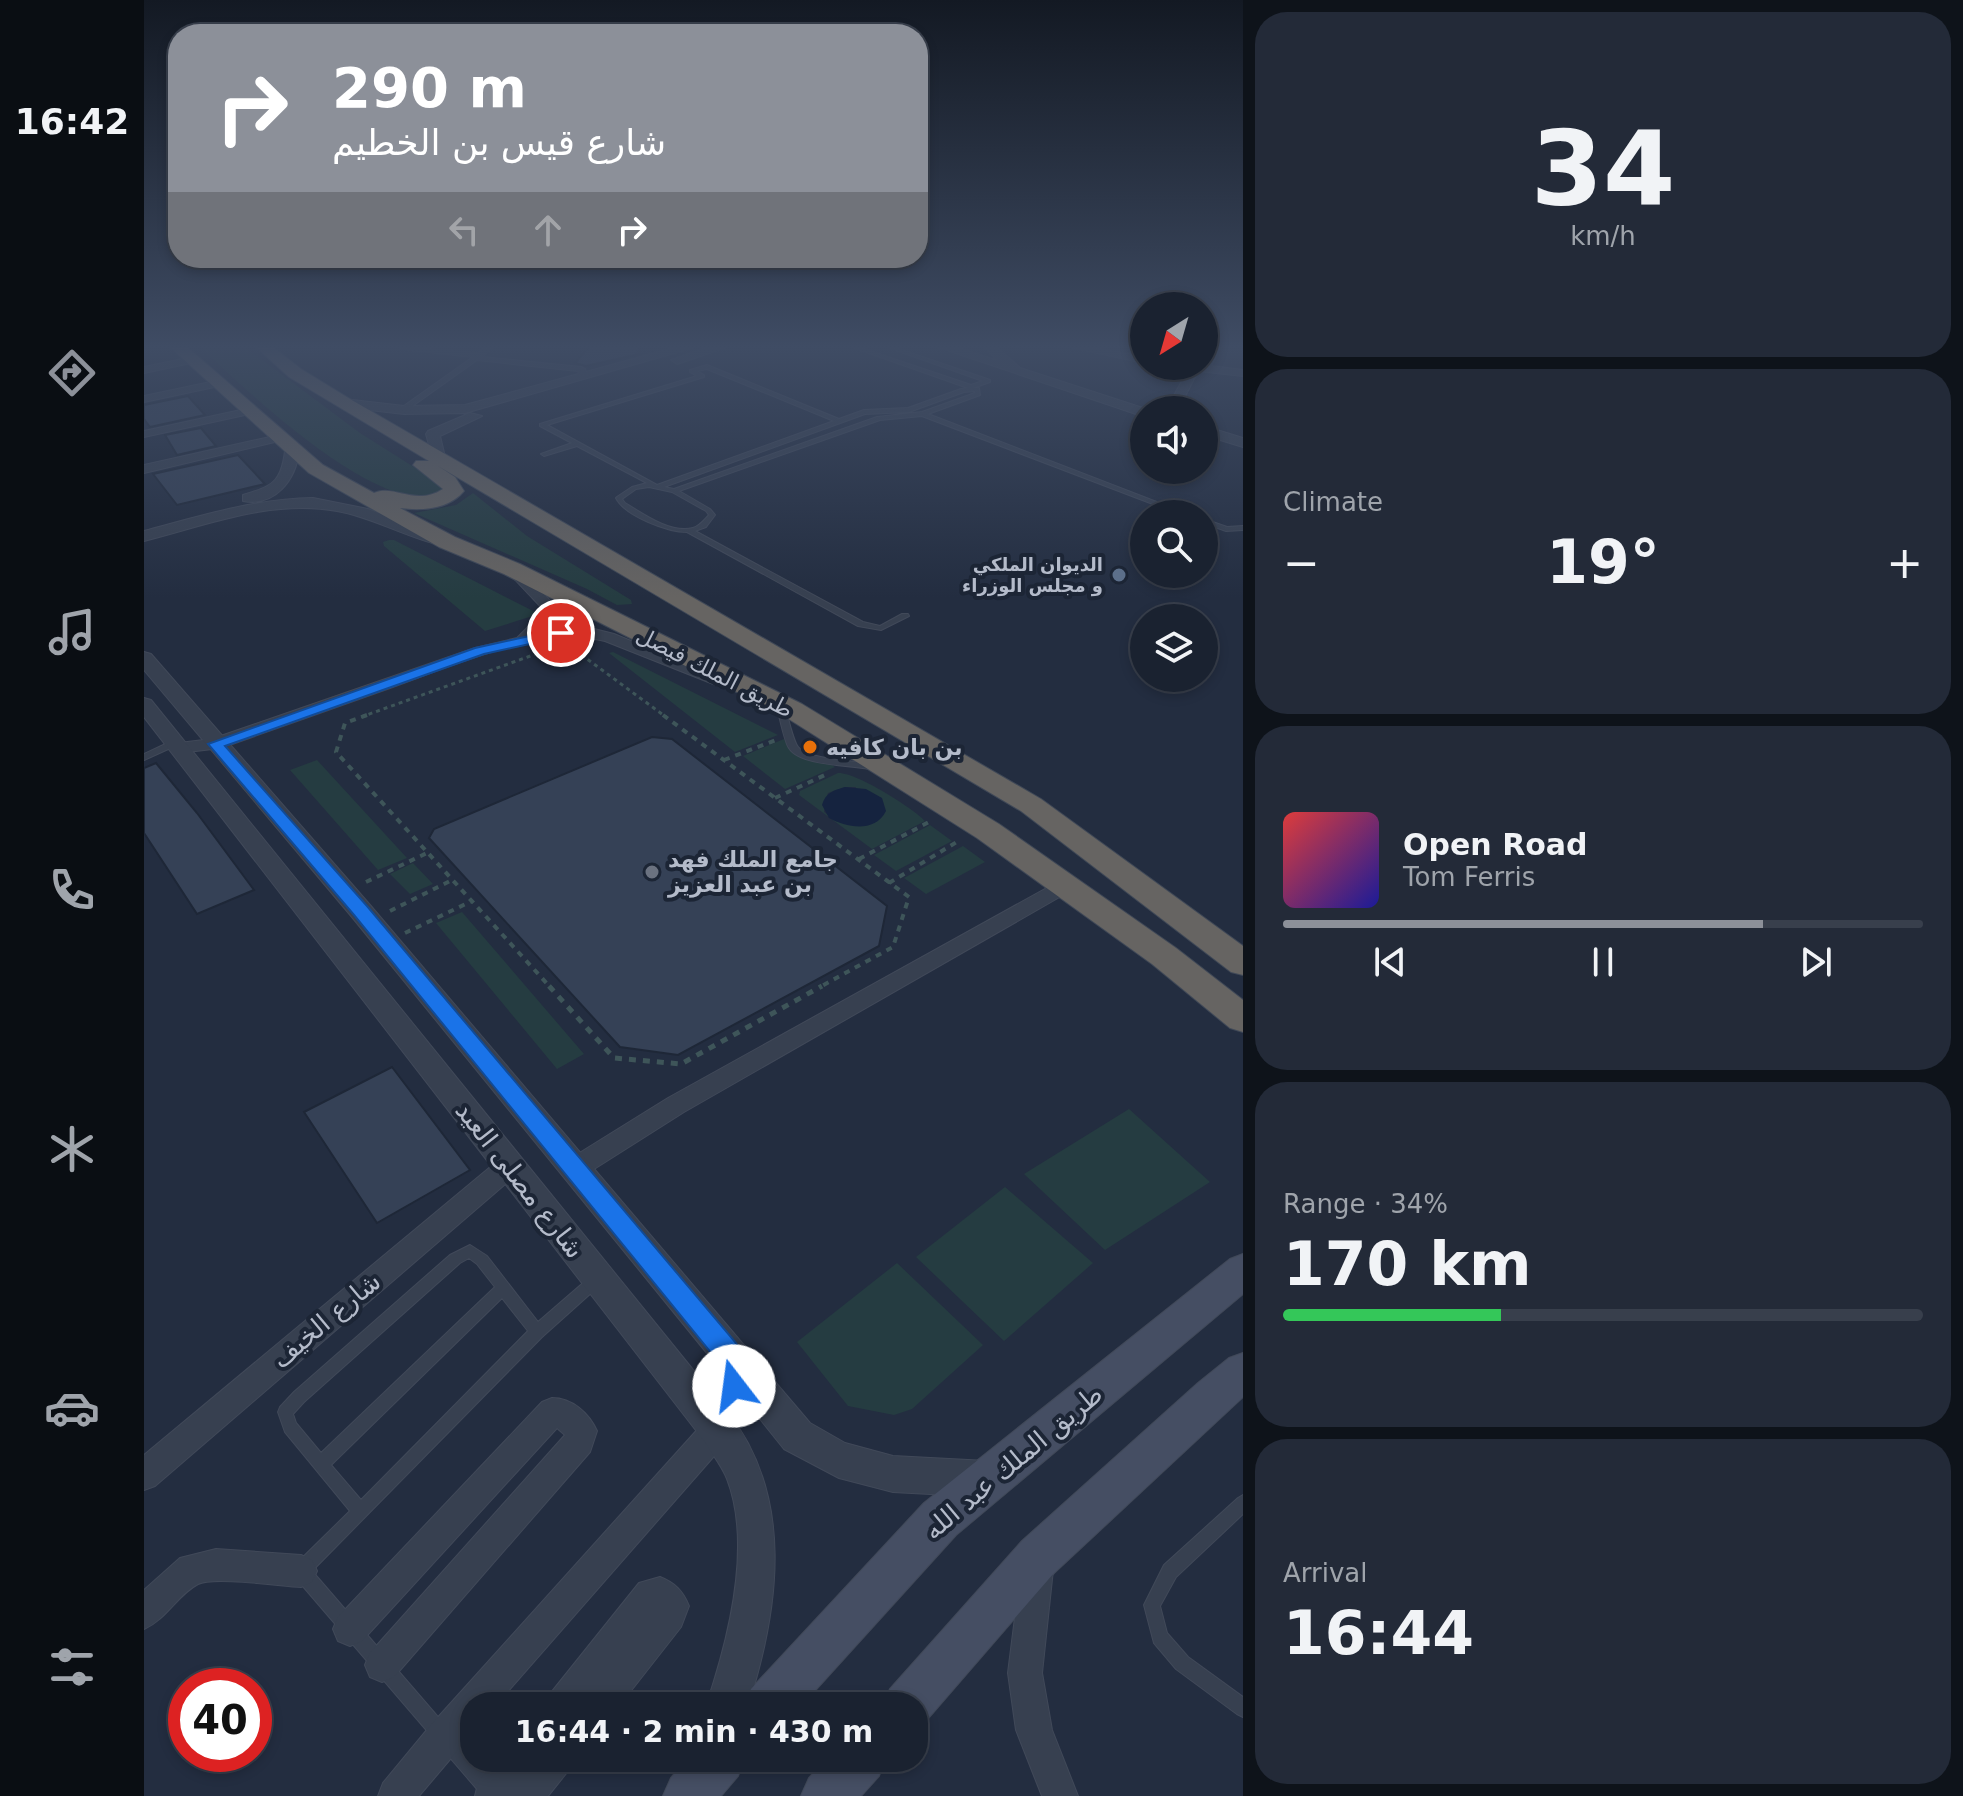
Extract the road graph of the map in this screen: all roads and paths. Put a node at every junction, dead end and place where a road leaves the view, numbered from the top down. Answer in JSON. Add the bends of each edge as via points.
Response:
{"nodes":[{"id":1,"x":271,"y":431,"type":"edge"},
{"id":2,"x":370,"y":431,"type":"edge"},
{"id":3,"x":392,"y":431,"type":"edge"},
{"id":4,"x":438,"y":431,"type":"edge"},
{"id":5,"x":555,"y":431,"type":"edge"},
{"id":6,"x":812,"y":431,"type":"edge"},
{"id":7,"x":843,"y":431,"type":"edge"},
{"id":8,"x":967,"y":431,"type":"edge"},
{"id":9,"x":1218,"y":435,"type":"edge"},
{"id":10,"x":1243,"y":443,"type":"edge"},
{"id":11,"x":285,"y":444,"type":"junction"},
{"id":12,"x":576,"y":444,"type":"junction"},
{"id":13,"x":544,"y":454,"type":"dead end"},
{"id":14,"x":438,"y":457,"type":"junction"},
{"id":15,"x":144,"y":469,"type":"edge"},
{"id":16,"x":316,"y":469,"type":"junction"},
{"id":17,"x":657,"y":486,"type":"junction"},
{"id":18,"x":674,"y":491,"type":"junction"},
{"id":19,"x":1148,"y":500,"type":"edge"},
{"id":20,"x":523,"y":507,"type":"junction"},
{"id":21,"x":144,"y":525,"type":"edge"},
{"id":22,"x":1218,"y":526,"type":"edge"},
{"id":23,"x":1243,"y":528,"type":"edge"},
{"id":24,"x":688,"y":530,"type":"junction"},
{"id":25,"x":144,"y":536,"type":"edge"},
{"id":26,"x":447,"y":542,"type":"junction"},
{"id":27,"x":522,"y":574,"type":"junction"},
{"id":28,"x":905,"y":616,"type":"dead end"},
{"id":29,"x":517,"y":642,"type":"junction"},
{"id":30,"x":144,"y":658,"type":"edge"},
{"id":31,"x":772,"y":701,"type":"junction"},
{"id":32,"x":144,"y":704,"type":"edge"},
{"id":33,"x":798,"y":726,"type":"junction"},
{"id":34,"x":919,"y":740,"type":"junction"},
{"id":35,"x":215,"y":744,"type":"junction"},
{"id":36,"x":177,"y":746,"type":"junction"},
{"id":37,"x":144,"y":757,"type":"edge"},
{"id":38,"x":724,"y":760,"type":"junction"},
{"id":39,"x":852,"y":762,"type":"junction"},
{"id":40,"x":898,"y":773,"type":"junction"},
{"id":41,"x":775,"y":798,"type":"junction"},
{"id":42,"x":932,"y":821,"type":"dead end"},
{"id":43,"x":951,"y":834,"type":"dead end"},
{"id":44,"x":427,"y":853,"type":"junction"},
{"id":45,"x":858,"y":860,"type":"junction"},
{"id":46,"x":452,"y":880,"type":"junction"},
{"id":47,"x":889,"y":883,"type":"junction"},
{"id":48,"x":1063,"y":886,"type":"junction"},
{"id":49,"x":344,"y":892,"type":"junction"},
{"id":50,"x":472,"y":901,"type":"junction"},
{"id":51,"x":377,"y":931,"type":"junction"},
{"id":52,"x":1243,"y":963,"type":"edge"},
{"id":53,"x":1243,"y":1019,"type":"edge"},
{"id":54,"x":509,"y":1166,"type":"junction"},
{"id":55,"x":574,"y":1169,"type":"junction"},
{"id":56,"x":1243,"y":1271,"type":"edge"},
{"id":57,"x":598,"y":1279,"type":"junction"},
{"id":58,"x":503,"y":1288,"type":"junction"},
{"id":59,"x":537,"y":1332,"type":"junction"},
{"id":60,"x":726,"y":1351,"type":"junction"},
{"id":61,"x":1243,"y":1372,"type":"edge"},
{"id":62,"x":677,"y":1379,"type":"junction"},
{"id":63,"x":718,"y":1429,"type":"junction"},
{"id":64,"x":321,"y":1464,"type":"junction"},
{"id":65,"x":144,"y":1475,"type":"edge"},
{"id":66,"x":989,"y":1479,"type":"junction"},
{"id":67,"x":1243,"y":1503,"type":"edge"},
{"id":68,"x":360,"y":1511,"type":"junction"},
{"id":69,"x":1038,"y":1557,"type":"junction"},
{"id":70,"x":301,"y":1571,"type":"junction"},
{"id":71,"x":144,"y":1612,"type":"edge"},
{"id":72,"x":350,"y":1629,"type":"junction"},
{"id":73,"x":382,"y":1665,"type":"junction"},
{"id":74,"x":573,"y":1692,"type":"edge"},
{"id":75,"x":608,"y":1692,"type":"edge"},
{"id":76,"x":732,"y":1692,"type":"edge"},
{"id":77,"x":781,"y":1692,"type":"edge"},
{"id":78,"x":919,"y":1692,"type":"edge"},
{"id":79,"x":1243,"y":1708,"type":"edge"},
{"id":80,"x":444,"y":1738,"type":"junction"},
{"id":81,"x":514,"y":1772,"type":"edge"},
{"id":82,"x":536,"y":1772,"type":"edge"},
{"id":83,"x":848,"y":1772,"type":"edge"},
{"id":84,"x":504,"y":1795,"type":"edge"},
{"id":85,"x":396,"y":1796,"type":"edge"},
{"id":86,"x":827,"y":1796,"type":"edge"},
{"id":87,"x":1060,"y":1796,"type":"edge"}],
"edges":[{"from":1,"to":11,"type":"highway","name":"طريق الملك فيصل"},
{"from":2,"to":16,"type":"highway","via":[[448,481],[454,491],[415,505]]},
{"from":3,"to":14,"type":"highway","name":"طريق الملك فيصل"},
{"from":4,"to":14,"type":"street","via":[[433,434]]},
{"from":5,"to":12,"type":"lane"},
{"from":6,"to":17,"type":"lane"},
{"from":7,"to":18,"type":"lane"},
{"from":8,"to":19,"type":"lane"},
{"from":9,"to":10,"type":"street"},
{"from":11,"to":15,"type":"street"},
{"from":11,"to":16,"type":"highway","name":"طريق الملك فيصل"},
{"from":11,"to":21,"type":"street","via":[[290,474],[275,489]]},
{"from":12,"to":13,"type":"lane"},
{"from":12,"to":17,"type":"lane"},
{"from":14,"to":20,"type":"highway","name":"طريق الملك فيصل"},
{"from":16,"to":26,"type":"highway","name":"طريق الملك فيصل"},
{"from":17,"to":18,"type":"lane"},
{"from":17,"to":24,"type":"lane","via":[[634,488],[619,498],[657,523]]},
{"from":18,"to":24,"type":"lane","via":[[712,515],[706,524]]},
{"from":20,"to":27,"type":"highway","via":[[546,540],[652,610],[634,615]]},
{"from":20,"to":34,"type":"highway","name":"طريق الملك فيصل"},
{"from":22,"to":23,"type":"lane"},
{"from":24,"to":28,"type":"lane","via":[[861,624],[881,628]]},
{"from":25,"to":26,"type":"street","via":[[245,510],[306,503],[356,511]]},
{"from":26,"to":27,"type":"highway","name":"طريق الملك فيصل"},
{"from":27,"to":29,"type":"street","via":[[550,614]]},
{"from":27,"to":31,"type":"highway","name":"طريق الملك فيصل"},
{"from":29,"to":31,"type":"street","via":[[561,633],[609,637]]},
{"from":29,"to":35,"type":"street"},
{"from":30,"to":35,"type":"street","name":"شارع مصلى العيد"},
{"from":31,"to":33,"type":"highway","name":"طريق الملك فيصل"},
{"from":32,"to":36,"type":"street","name":"شارع مصلى العيد"},
{"from":33,"to":34,"type":"highway","via":[[783,690],[797,687]]},
{"from":33,"to":38,"type":"path"},
{"from":33,"to":39,"type":"lane","via":[[793,748],[798,753]]},
{"from":33,"to":40,"type":"highway","name":"طريق الملك فيصل"},
{"from":34,"to":52,"type":"highway","name":"طريق الملك فيصل","via":[[1031,805]]},
{"from":35,"to":36,"type":"street"},
{"from":35,"to":49,"type":"street","name":"شارع مصلى العيد"},
{"from":36,"to":37,"type":"lane"},
{"from":36,"to":54,"type":"street","name":"شارع مصلى العيد"},
{"from":38,"to":41,"type":"path"},
{"from":38,"to":44,"type":"path","via":[[583,656],[547,650],[345,723],[336,752]]},
{"from":39,"to":40,"type":"lane"},
{"from":39,"to":41,"type":"path"},
{"from":40,"to":48,"type":"highway","name":"طريق الملك فيصل"},
{"from":41,"to":45,"type":"path"},
{"from":42,"to":45,"type":"path"},
{"from":43,"to":47,"type":"path","via":[[961,841]]},
{"from":44,"to":46,"type":"path"},
{"from":44,"to":49,"type":"path"},
{"from":45,"to":47,"type":"path"},
{"from":46,"to":50,"type":"path"},
{"from":46,"to":51,"type":"path"},
{"from":47,"to":50,"type":"path","via":[[909,897],[893,947],[681,1064],[614,1058]]},
{"from":48,"to":53,"type":"highway","name":"طريق الملك فيصل"},
{"from":48,"to":55,"type":"street","via":[[676,1105]]},
{"from":49,"to":51,"type":"street","name":"شارع مصلى العيد"},
{"from":50,"to":51,"type":"path"},
{"from":51,"to":55,"type":"street","name":"شارع مصلى العيد"},
{"from":54,"to":57,"type":"street","name":"شارع مصلى العيد"},
{"from":54,"to":65,"type":"street","name":"شارع الخيف"},
{"from":55,"to":60,"type":"street","name":"شارع مصلى العيد"},
{"from":56,"to":66,"type":"main road","name":"طريق الملك عبد الله"},
{"from":57,"to":59,"type":"lane"},
{"from":57,"to":62,"type":"street","name":"شارع مصلى العيد"},
{"from":58,"to":59,"type":"lane"},
{"from":58,"to":64,"type":"lane"},
{"from":58,"to":64,"type":"lane","via":[[470,1251],[455,1259],[299,1397],[285,1412],[290,1427]]},
{"from":59,"to":68,"type":"lane"},
{"from":60,"to":62,"type":"street","via":[[737,1376],[728,1394],[719,1399],[698,1397]]},
{"from":60,"to":66,"type":"street","name":"شارع مصلى العيد","via":[[797,1436],[839,1460],[893,1474]]},
{"from":61,"to":69,"type":"main road"},
{"from":62,"to":63,"type":"street","name":"شارع مصلى العيد"},
{"from":63,"to":76,"type":"street","name":"شارع مصلى العيد","via":[[745,1477],[754,1523],[754,1585],[745,1657]]},
{"from":63,"to":80,"type":"street"},
{"from":64,"to":68,"type":"lane"},
{"from":66,"to":77,"type":"main road","name":"طريق الملك عبد الله","via":[[940,1519]]},
{"from":67,"to":79,"type":"lane","via":[[1170,1571],[1152,1605],[1160,1637],[1182,1663]]},
{"from":68,"to":70,"type":"lane"},
{"from":69,"to":78,"type":"main road"},
{"from":69,"to":87,"type":"street","via":[[1025,1673],[1034,1730]]},
{"from":70,"to":71,"type":"street","via":[[216,1565],[191,1569]]},
{"from":70,"to":72,"type":"lane"},
{"from":72,"to":73,"type":"lane"},
{"from":72,"to":73,"type":"street","via":[[552,1412],[562,1412],[582,1431],[579,1441]]},
{"from":73,"to":80,"type":"lane"},
{"from":74,"to":75,"type":"street","via":[[651,1595],[660,1593],[673,1606],[669,1615]]},
{"from":80,"to":84,"type":"lane"},
{"from":80,"to":85,"type":"street"},
{"from":81,"to":84,"type":"street"},
{"from":82,"to":84,"type":"street"},
{"from":83,"to":86,"type":"main road"}]}
